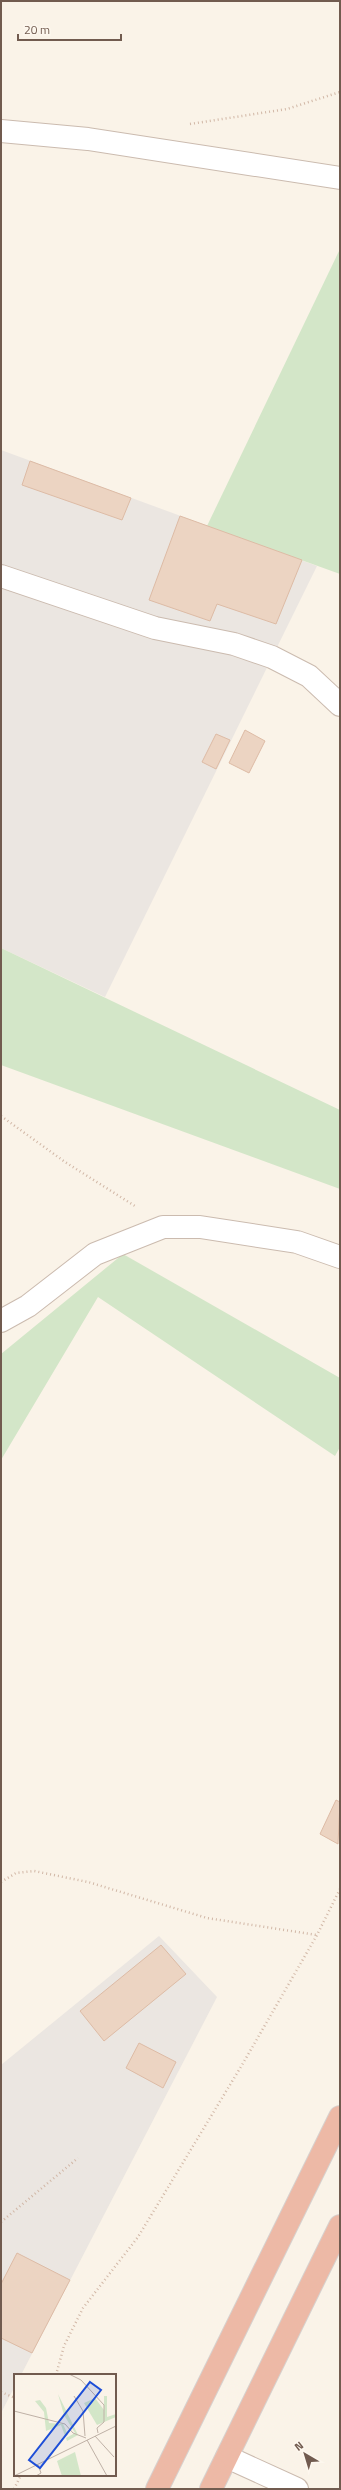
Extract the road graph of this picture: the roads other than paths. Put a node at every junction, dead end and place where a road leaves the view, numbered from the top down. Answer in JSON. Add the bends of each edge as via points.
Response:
{"nodes":[{"id":1,"x":1,"y":131,"type":"edge"},
{"id":2,"x":340,"y":178,"type":"edge"},
{"id":3,"x":1,"y":576,"type":"edge"},
{"id":4,"x":340,"y":705,"type":"edge"},
{"id":5,"x":340,"y":1257,"type":"edge"},
{"id":6,"x":1,"y":1321,"type":"edge"},
{"id":7,"x":340,"y":2117,"type":"edge"},
{"id":8,"x":340,"y":2226,"type":"edge"},
{"id":9,"x":227,"y":2457,"type":"junction"},
{"id":10,"x":157,"y":2489,"type":"edge"},
{"id":11,"x":212,"y":2489,"type":"edge"},
{"id":12,"x":297,"y":2489,"type":"edge"}],
"edges":[{"from":1,"to":2,"type":"street","via":[[88,139]]},
{"from":3,"to":4,"type":"street","via":[[155,628],[234,644],[272,657],[308,676]]},
{"from":5,"to":6,"type":"street","via":[[297,1242],[200,1227],[163,1227],[95,1254],[28,1306]]},
{"from":7,"to":10,"type":"highway"},
{"from":8,"to":9,"type":"highway"},
{"from":9,"to":11,"type":"highway"},
{"from":9,"to":12,"type":"street"}]}
